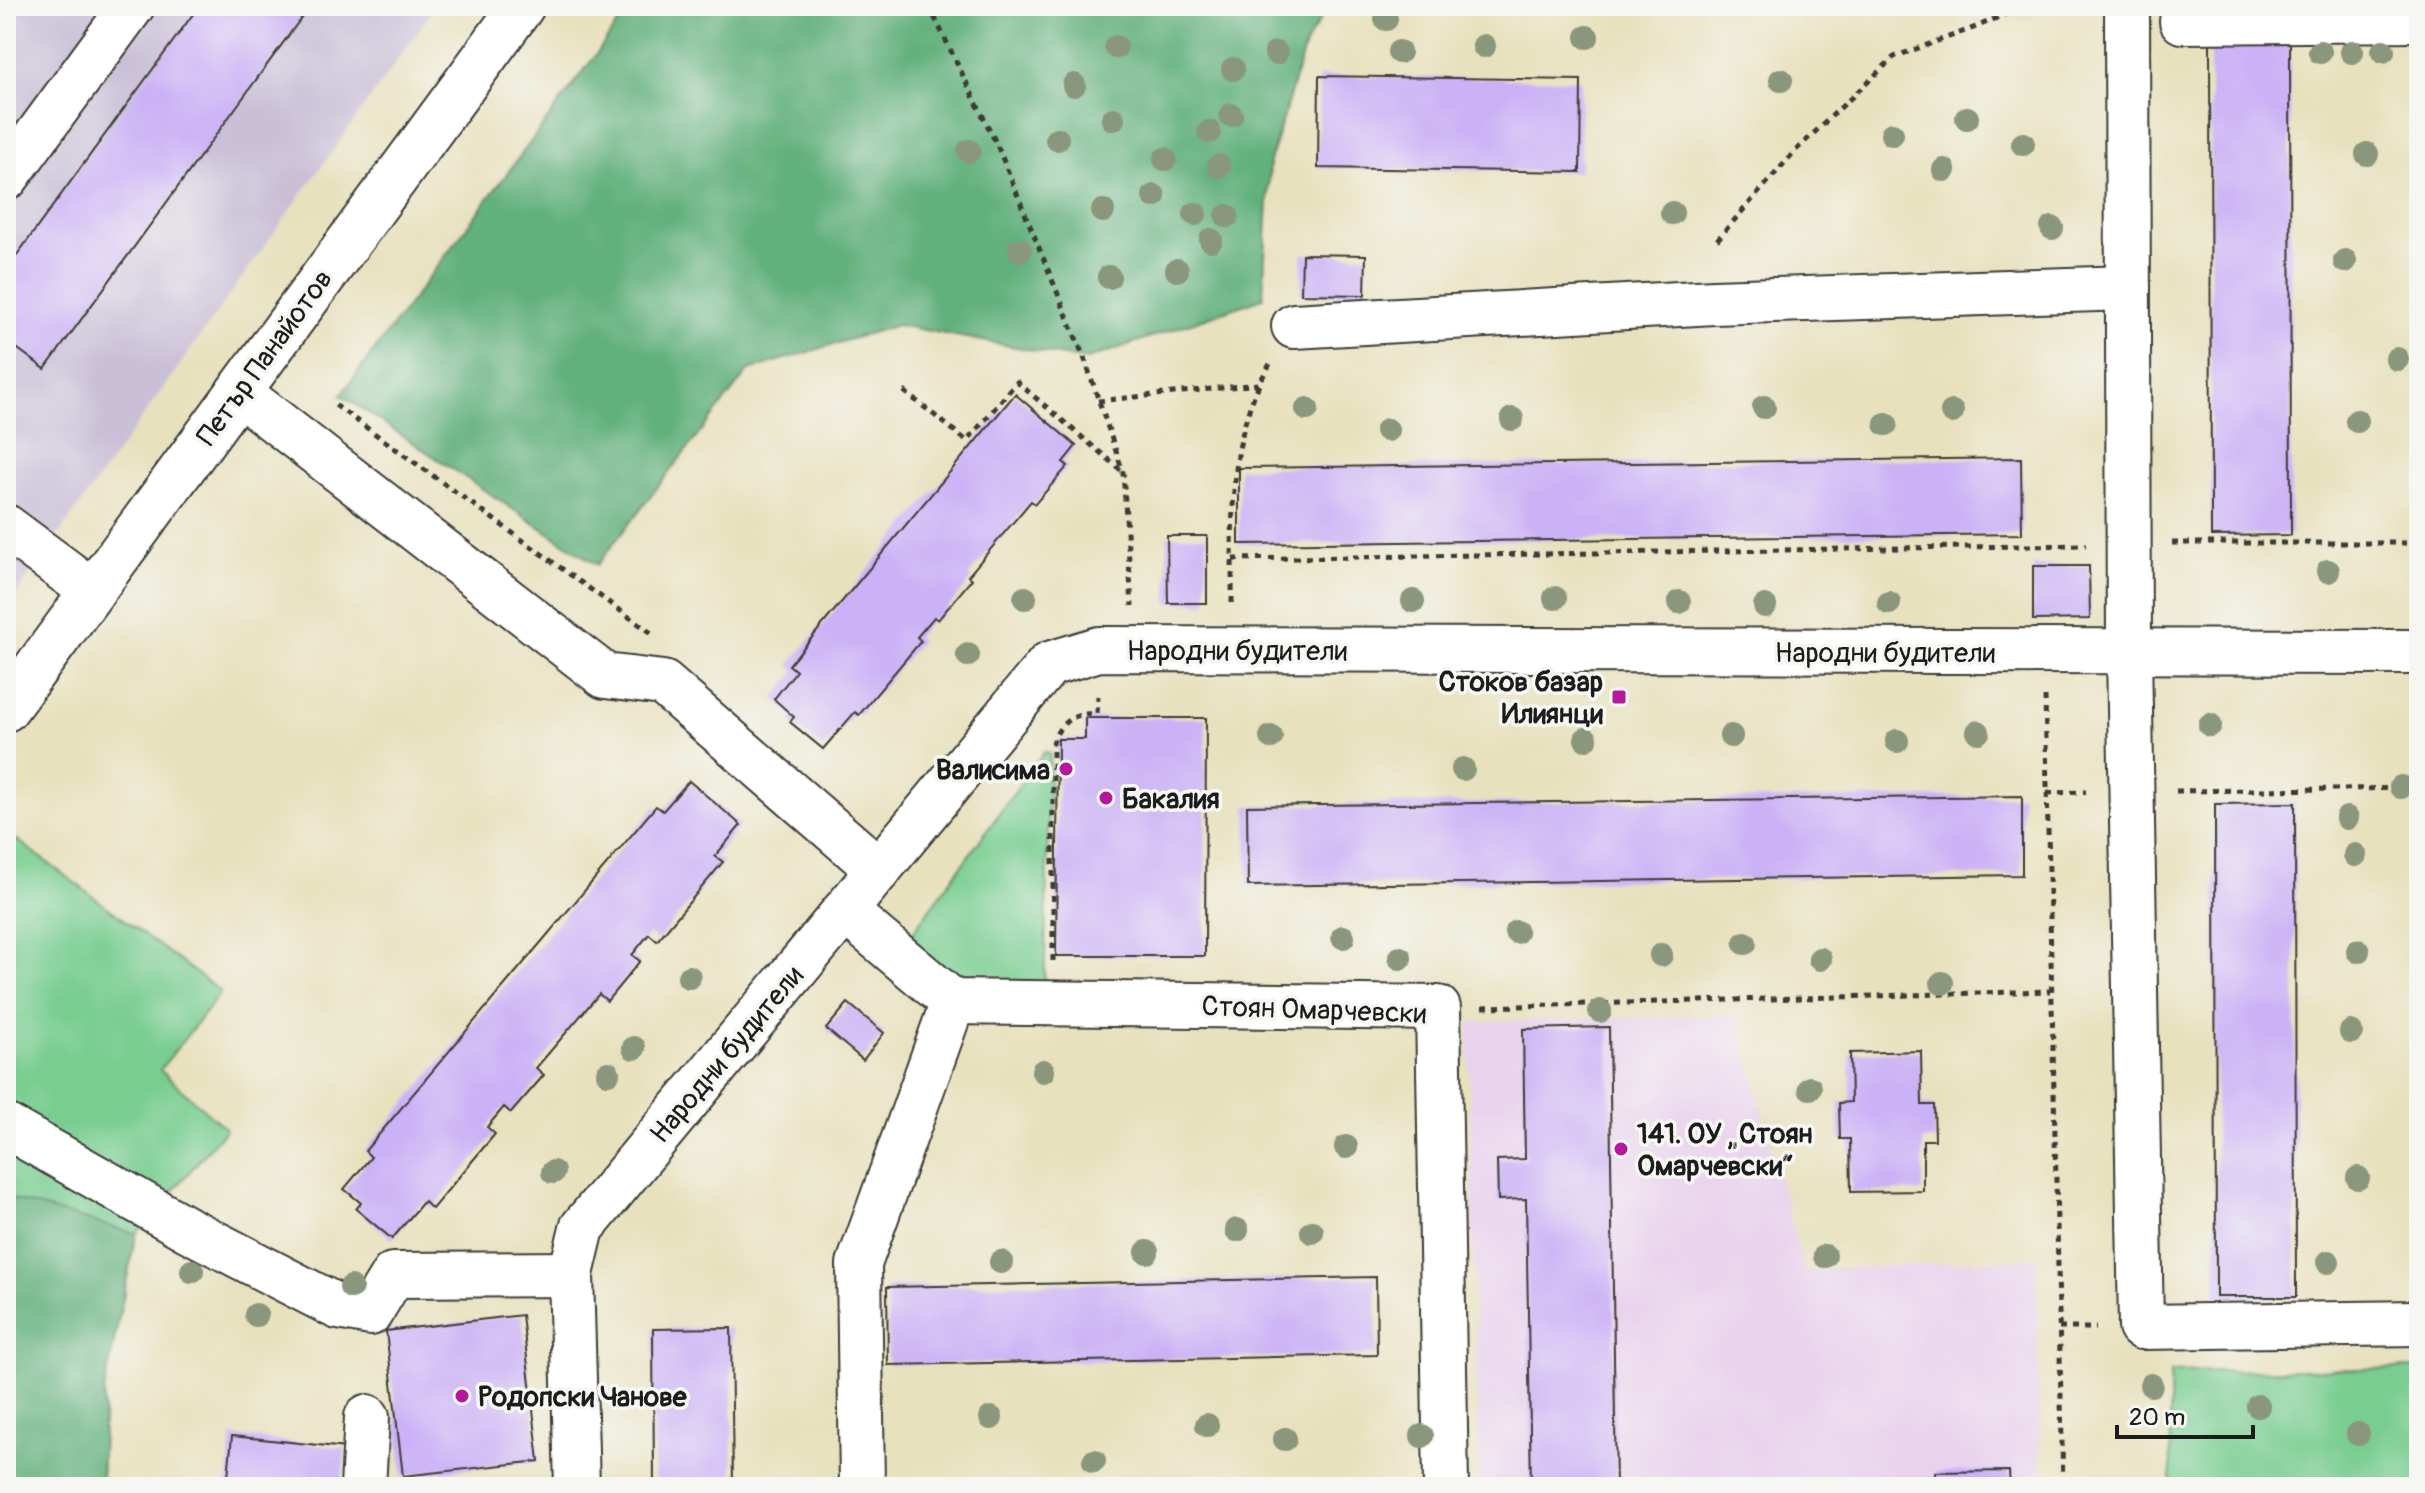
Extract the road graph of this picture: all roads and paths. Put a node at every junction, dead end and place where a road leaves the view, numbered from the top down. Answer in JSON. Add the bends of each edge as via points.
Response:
{"nodes":[{"id":1,"x":132,"y":6,"type":"edge"},
{"id":2,"x":522,"y":6,"type":"edge"},
{"id":3,"x":929,"y":6,"type":"edge"},
{"id":4,"x":2024,"y":6,"type":"edge"},
{"id":5,"x":2127,"y":6,"type":"edge"},
{"id":6,"x":2419,"y":19,"type":"edge"},
{"id":7,"x":2182,"y":21,"type":"dead end"},
{"id":8,"x":6,"y":178,"type":"edge"},
{"id":9,"x":1717,"y":240,"type":"dead end"},
{"id":10,"x":2128,"y":288,"type":"junction"},
{"id":11,"x":1294,"y":326,"type":"joint"},
{"id":12,"x":1258,"y":384,"type":"junction"},
{"id":13,"x":904,"y":391,"type":"dead end"},
{"id":14,"x":238,"y":392,"type":"junction"},
{"id":15,"x":329,"y":401,"type":"dead end"},
{"id":16,"x":1098,"y":401,"type":"junction"},
{"id":17,"x":1123,"y":472,"type":"junction"},
{"id":18,"x":6,"y":527,"type":"edge"},
{"id":19,"x":2129,"y":543,"type":"junction"},
{"id":20,"x":2419,"y":543,"type":"edge"},
{"id":21,"x":1233,"y":559,"type":"junction"},
{"id":22,"x":92,"y":591,"type":"junction"},
{"id":23,"x":1132,"y":609,"type":"dead end"},
{"id":24,"x":659,"y":638,"type":"dead end"},
{"id":25,"x":1099,"y":649,"type":"junction"},
{"id":26,"x":1232,"y":650,"type":"junction"},
{"id":27,"x":2045,"y":652,"type":"junction"},
{"id":28,"x":2129,"y":652,"type":"junction"},
{"id":29,"x":2419,"y":652,"type":"edge"},
{"id":30,"x":6,"y":709,"type":"edge"},
{"id":31,"x":2419,"y":788,"type":"edge"},
{"id":32,"x":2132,"y":791,"type":"junction"},
{"id":33,"x":2047,"y":793,"type":"junction"},
{"id":34,"x":879,"y":870,"type":"junction"},
{"id":35,"x":845,"y":911,"type":"junction"},
{"id":36,"x":2050,"y":991,"type":"junction"},
{"id":37,"x":953,"y":1002,"type":"junction"},
{"id":38,"x":1053,"y":1004,"type":"junction"},
{"id":39,"x":1438,"y":1008,"type":"junction"},
{"id":40,"x":6,"y":1126,"type":"edge"},
{"id":41,"x":571,"y":1274,"type":"junction"},
{"id":42,"x":2419,"y":1323,"type":"edge"},
{"id":43,"x":367,"y":1417,"type":"dead end"},
{"id":44,"x":363,"y":1487,"type":"edge"},
{"id":45,"x":577,"y":1487,"type":"edge"},
{"id":46,"x":862,"y":1487,"type":"edge"},
{"id":47,"x":1446,"y":1487,"type":"edge"},
{"id":48,"x":2063,"y":1487,"type":"edge"}],
"edges":[{"from":1,"to":8,"type":"street"},
{"from":2,"to":14,"type":"street","name":"Петър Панайотов"},
{"from":3,"to":16,"type":"path","via":[[997,145]]},
{"from":4,"to":9,"type":"path","via":[[1894,57],[1795,151]]},
{"from":5,"to":10,"type":"street"},
{"from":6,"to":7,"type":"street"},
{"from":10,"to":11,"type":"street","via":[[1714,302]]},
{"from":10,"to":19,"type":"street"},
{"from":11,"to":12,"type":"path"},
{"from":12,"to":16,"type":"path"},
{"from":12,"to":21,"type":"path","via":[[1234,466]]},
{"from":13,"to":17,"type":"path","via":[[967,441],[1017,382]]},
{"from":14,"to":22,"type":"street","name":"Петър Панайотов"},
{"from":14,"to":34,"type":"street","via":[[605,676],[663,683]]},
{"from":15,"to":24,"type":"path"},
{"from":16,"to":17,"type":"path"},
{"from":17,"to":23,"type":"path"},
{"from":18,"to":22,"type":"street"},
{"from":19,"to":20,"type":"path"},
{"from":19,"to":21,"type":"path"},
{"from":19,"to":28,"type":"street"},
{"from":21,"to":26,"type":"path"},
{"from":22,"to":30,"type":"street","name":"Петър Панайотов"},
{"from":25,"to":26,"type":"street","name":"Народни будители"},
{"from":25,"to":34,"type":"street","name":"Народни будители","via":[[1049,664]]},
{"from":25,"to":38,"type":"path","via":[[1097,713],[1066,720],[1053,743]]},
{"from":26,"to":27,"type":"street","name":"Народни будители"},
{"from":27,"to":28,"type":"street","name":"Народни будители"},
{"from":27,"to":33,"type":"path"},
{"from":28,"to":29,"type":"street","name":"Народни будители"},
{"from":28,"to":32,"type":"street"},
{"from":31,"to":32,"type":"path"},
{"from":32,"to":33,"type":"path"},
{"from":32,"to":42,"type":"street","via":[[2141,1327]]},
{"from":33,"to":36,"type":"path"},
{"from":34,"to":35,"type":"street","name":"Народни будители"},
{"from":35,"to":37,"type":"street"},
{"from":35,"to":41,"type":"street","name":"Народни будители","via":[[582,1228]]},
{"from":36,"to":39,"type":"path"},
{"from":36,"to":48,"type":"path"},
{"from":37,"to":38,"type":"street","name":"Стоян Омарчевски"},
{"from":37,"to":46,"type":"street","via":[[859,1264]]},
{"from":38,"to":39,"type":"street","name":"Стоян Омарчевски"},
{"from":39,"to":47,"type":"street","name":"Стоян Омарчевски"},
{"from":40,"to":41,"type":"street","via":[[338,1307],[370,1313],[393,1275]]},
{"from":41,"to":45,"type":"street","name":"Народни будители"},
{"from":43,"to":44,"type":"street"}]}
